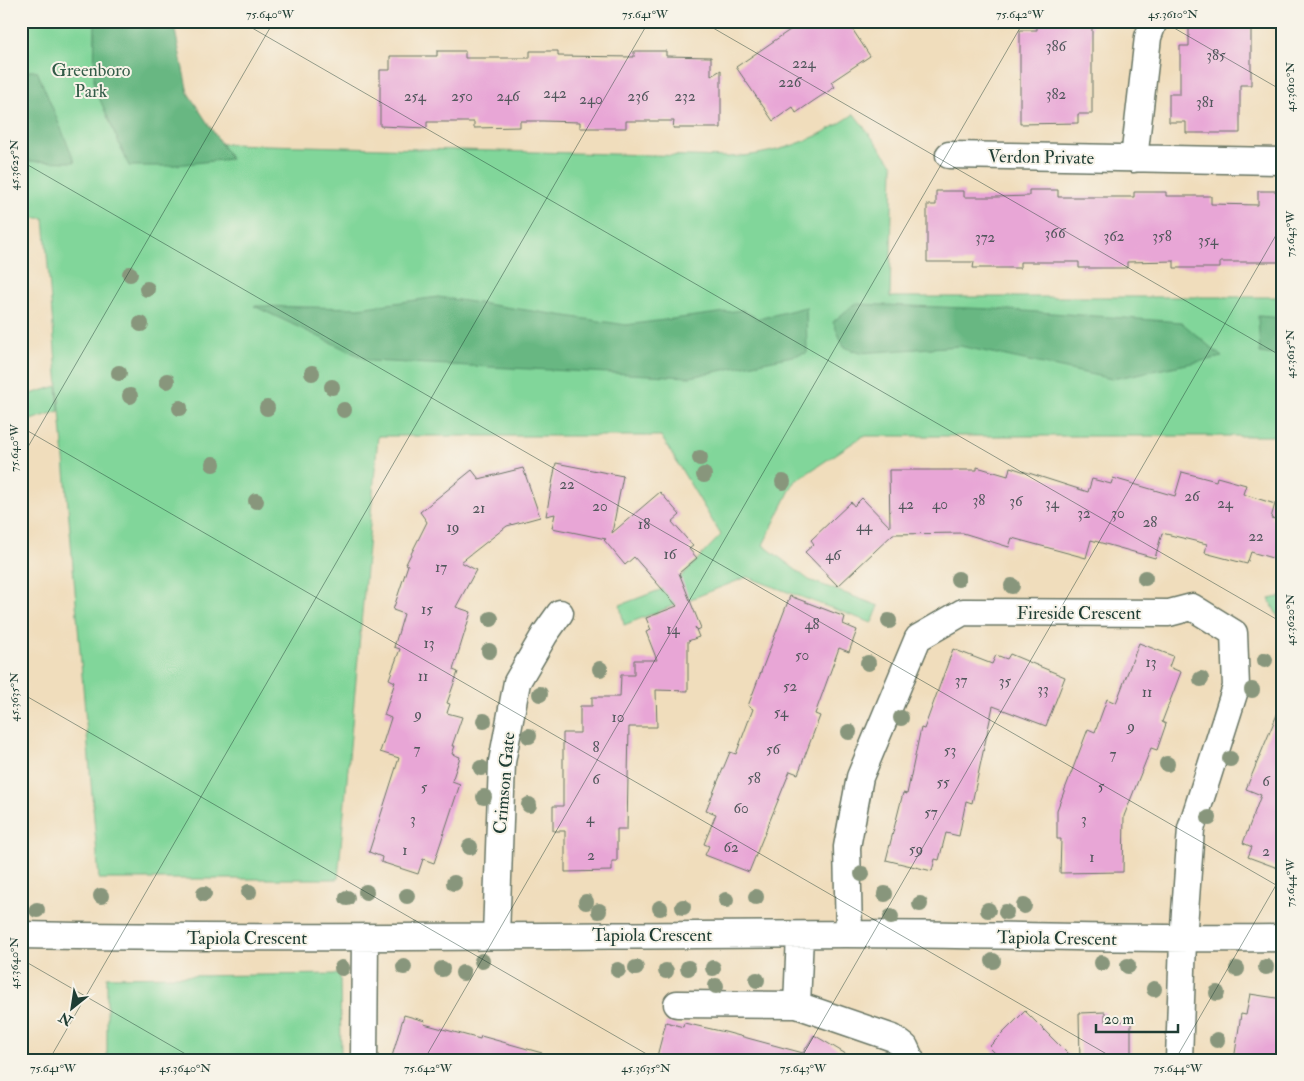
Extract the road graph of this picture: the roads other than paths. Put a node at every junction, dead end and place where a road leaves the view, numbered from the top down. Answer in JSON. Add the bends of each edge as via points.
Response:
{"nodes":[{"id":1,"x":1154,"y":21,"type":"edge"},
{"id":2,"x":949,"y":155,"type":"dead end"},
{"id":3,"x":1134,"y":159,"type":"junction"},
{"id":4,"x":1283,"y":161,"type":"edge"},
{"id":5,"x":560,"y":613,"type":"dead end"},
{"id":6,"x":849,"y":934,"type":"junction"},
{"id":7,"x":21,"y":935,"type":"edge"},
{"id":8,"x":800,"y":935,"type":"junction"},
{"id":9,"x":496,"y":936,"type":"junction"},
{"id":10,"x":365,"y":937,"type":"junction"},
{"id":11,"x":1283,"y":938,"type":"edge"},
{"id":12,"x":1183,"y":940,"type":"junction"},
{"id":13,"x":677,"y":1004,"type":"dead end"},
{"id":14,"x":797,"y":1005,"type":"junction"},
{"id":15,"x":364,"y":1060,"type":"edge"},
{"id":16,"x":910,"y":1060,"type":"edge"},
{"id":17,"x":1179,"y":1060,"type":"edge"}],
"edges":[{"from":1,"to":3,"type":"street","via":[[1148,37]]},
{"from":2,"to":3,"type":"street","name":"Verdon Private"},
{"from":3,"to":4,"type":"street","name":"Verdon Private"},
{"from":5,"to":9,"type":"street","name":"Crimson Gate","via":[[517,682],[502,762]]},
{"from":6,"to":8,"type":"street","name":"Tapiola Crescent"},
{"from":6,"to":12,"type":"street","name":"Tapiola Crescent"},
{"from":6,"to":12,"type":"street","name":"Fireside Crescent","via":[[847,847],[860,777],[918,638],[962,612],[1169,613],[1192,607],[1234,632],[1236,687],[1191,829]]},
{"from":7,"to":10,"type":"street","name":"Tapiola Crescent"},
{"from":8,"to":9,"type":"street","name":"Tapiola Crescent"},
{"from":8,"to":14,"type":"street"},
{"from":9,"to":10,"type":"street","name":"Tapiola Crescent"},
{"from":10,"to":15,"type":"street"},
{"from":11,"to":12,"type":"street","name":"Tapiola Crescent"},
{"from":12,"to":17,"type":"street"},
{"from":13,"to":14,"type":"street"},
{"from":14,"to":16,"type":"street","via":[[894,1038],[906,1046]]}]}
